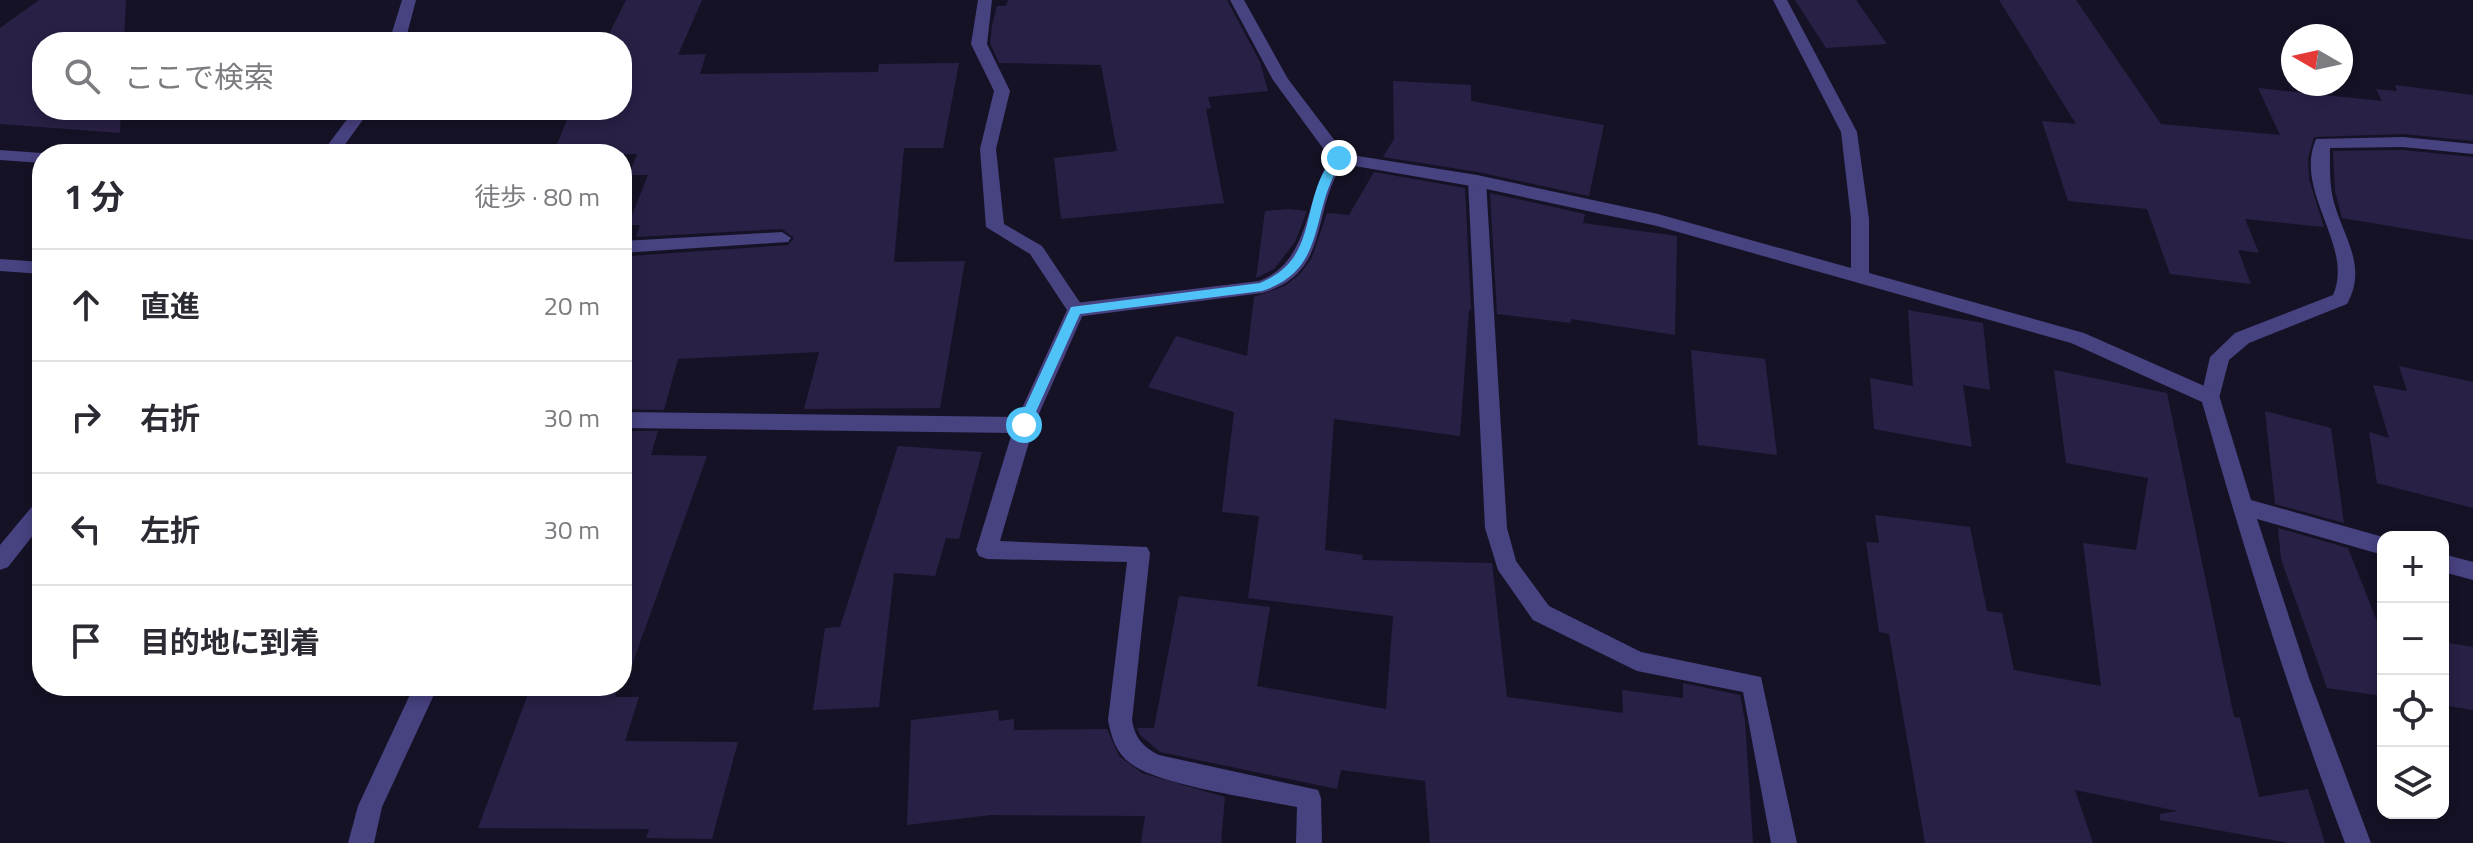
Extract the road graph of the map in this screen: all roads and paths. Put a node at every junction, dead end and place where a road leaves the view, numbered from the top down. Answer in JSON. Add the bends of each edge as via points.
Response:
{"nodes":[{"id":1,"x":409,"y":0,"type":"edge"},
{"id":2,"x":985,"y":0,"type":"edge"},
{"id":3,"x":1237,"y":0,"type":"edge"},
{"id":4,"x":1780,"y":0,"type":"edge"},
{"id":5,"x":400,"y":32,"type":"edge"},
{"id":6,"x":354,"y":120,"type":"edge"},
{"id":7,"x":336,"y":144,"type":"edge"},
{"id":8,"x":2473,"y":149,"type":"edge"},
{"id":9,"x":0,"y":155,"type":"edge"},
{"id":10,"x":32,"y":157,"type":"edge"},
{"id":11,"x":1339,"y":158,"type":"junction"},
{"id":12,"x":1477,"y":181,"type":"junction"},
{"id":13,"x":782,"y":238,"type":"dead end"},
{"id":14,"x":632,"y":246,"type":"edge"},
{"id":15,"x":0,"y":265,"type":"edge"},
{"id":16,"x":32,"y":267,"type":"edge"},
{"id":17,"x":1860,"y":277,"type":"junction"},
{"id":18,"x":1076,"y":310,"type":"junction"},
{"id":19,"x":2211,"y":397,"type":"junction"},
{"id":20,"x":632,"y":420,"type":"edge"},
{"id":21,"x":1024,"y":425,"type":"junction"},
{"id":22,"x":2241,"y":506,"type":"junction"},
{"id":23,"x":32,"y":521,"type":"edge"},
{"id":24,"x":2377,"y":544,"type":"edge"},
{"id":25,"x":0,"y":561,"type":"edge"},
{"id":26,"x":2449,"y":565,"type":"edge"},
{"id":27,"x":2473,"y":571,"type":"edge"},
{"id":28,"x":421,"y":696,"type":"edge"},
{"id":29,"x":361,"y":843,"type":"edge"},
{"id":30,"x":1309,"y":843,"type":"edge"},
{"id":31,"x":1784,"y":843,"type":"edge"},
{"id":32,"x":2358,"y":843,"type":"edge"}],
"edges":[{"from":1,"to":5,"type":"street"},
{"from":2,"to":18,"type":"street","via":[[979,44],[1002,91],[988,149],[995,227],[1036,250]]},
{"from":3,"to":11,"type":"street","via":[[1281,80]]},
{"from":4,"to":17,"type":"street","via":[[1849,132],[1860,219]]},
{"from":6,"to":7,"type":"street"},
{"from":8,"to":19,"type":"street","via":[[2403,142],[2322,143],[2323,193],[2344,250],[2349,285],[2340,299],[2242,338],[2220,357]]},
{"from":9,"to":10,"type":"street"},
{"from":11,"to":12,"type":"street"},
{"from":11,"to":18,"type":"street","via":[[1328,170],[1303,254],[1286,277],[1262,287]]},
{"from":12,"to":17,"type":"street","via":[[1658,220]]},
{"from":12,"to":31,"type":"street","via":[[1496,528],[1506,564],[1541,613],[1637,661],[1753,684]]},
{"from":13,"to":14,"type":"street"},
{"from":15,"to":16,"type":"street"},
{"from":17,"to":19,"type":"street","via":[[2077,338]]},
{"from":18,"to":21,"type":"street"},
{"from":19,"to":22,"type":"street"},
{"from":20,"to":21,"type":"street"},
{"from":21,"to":30,"type":"street","via":[[987,550],[1139,553],[1120,720],[1129,749],[1157,766],[1309,798]]},
{"from":22,"to":24,"type":"street"},
{"from":22,"to":32,"type":"street","via":[[2309,718]]},
{"from":23,"to":25,"type":"street"},
{"from":26,"to":27,"type":"street"},
{"from":28,"to":29,"type":"street","via":[[370,806]]}]}
